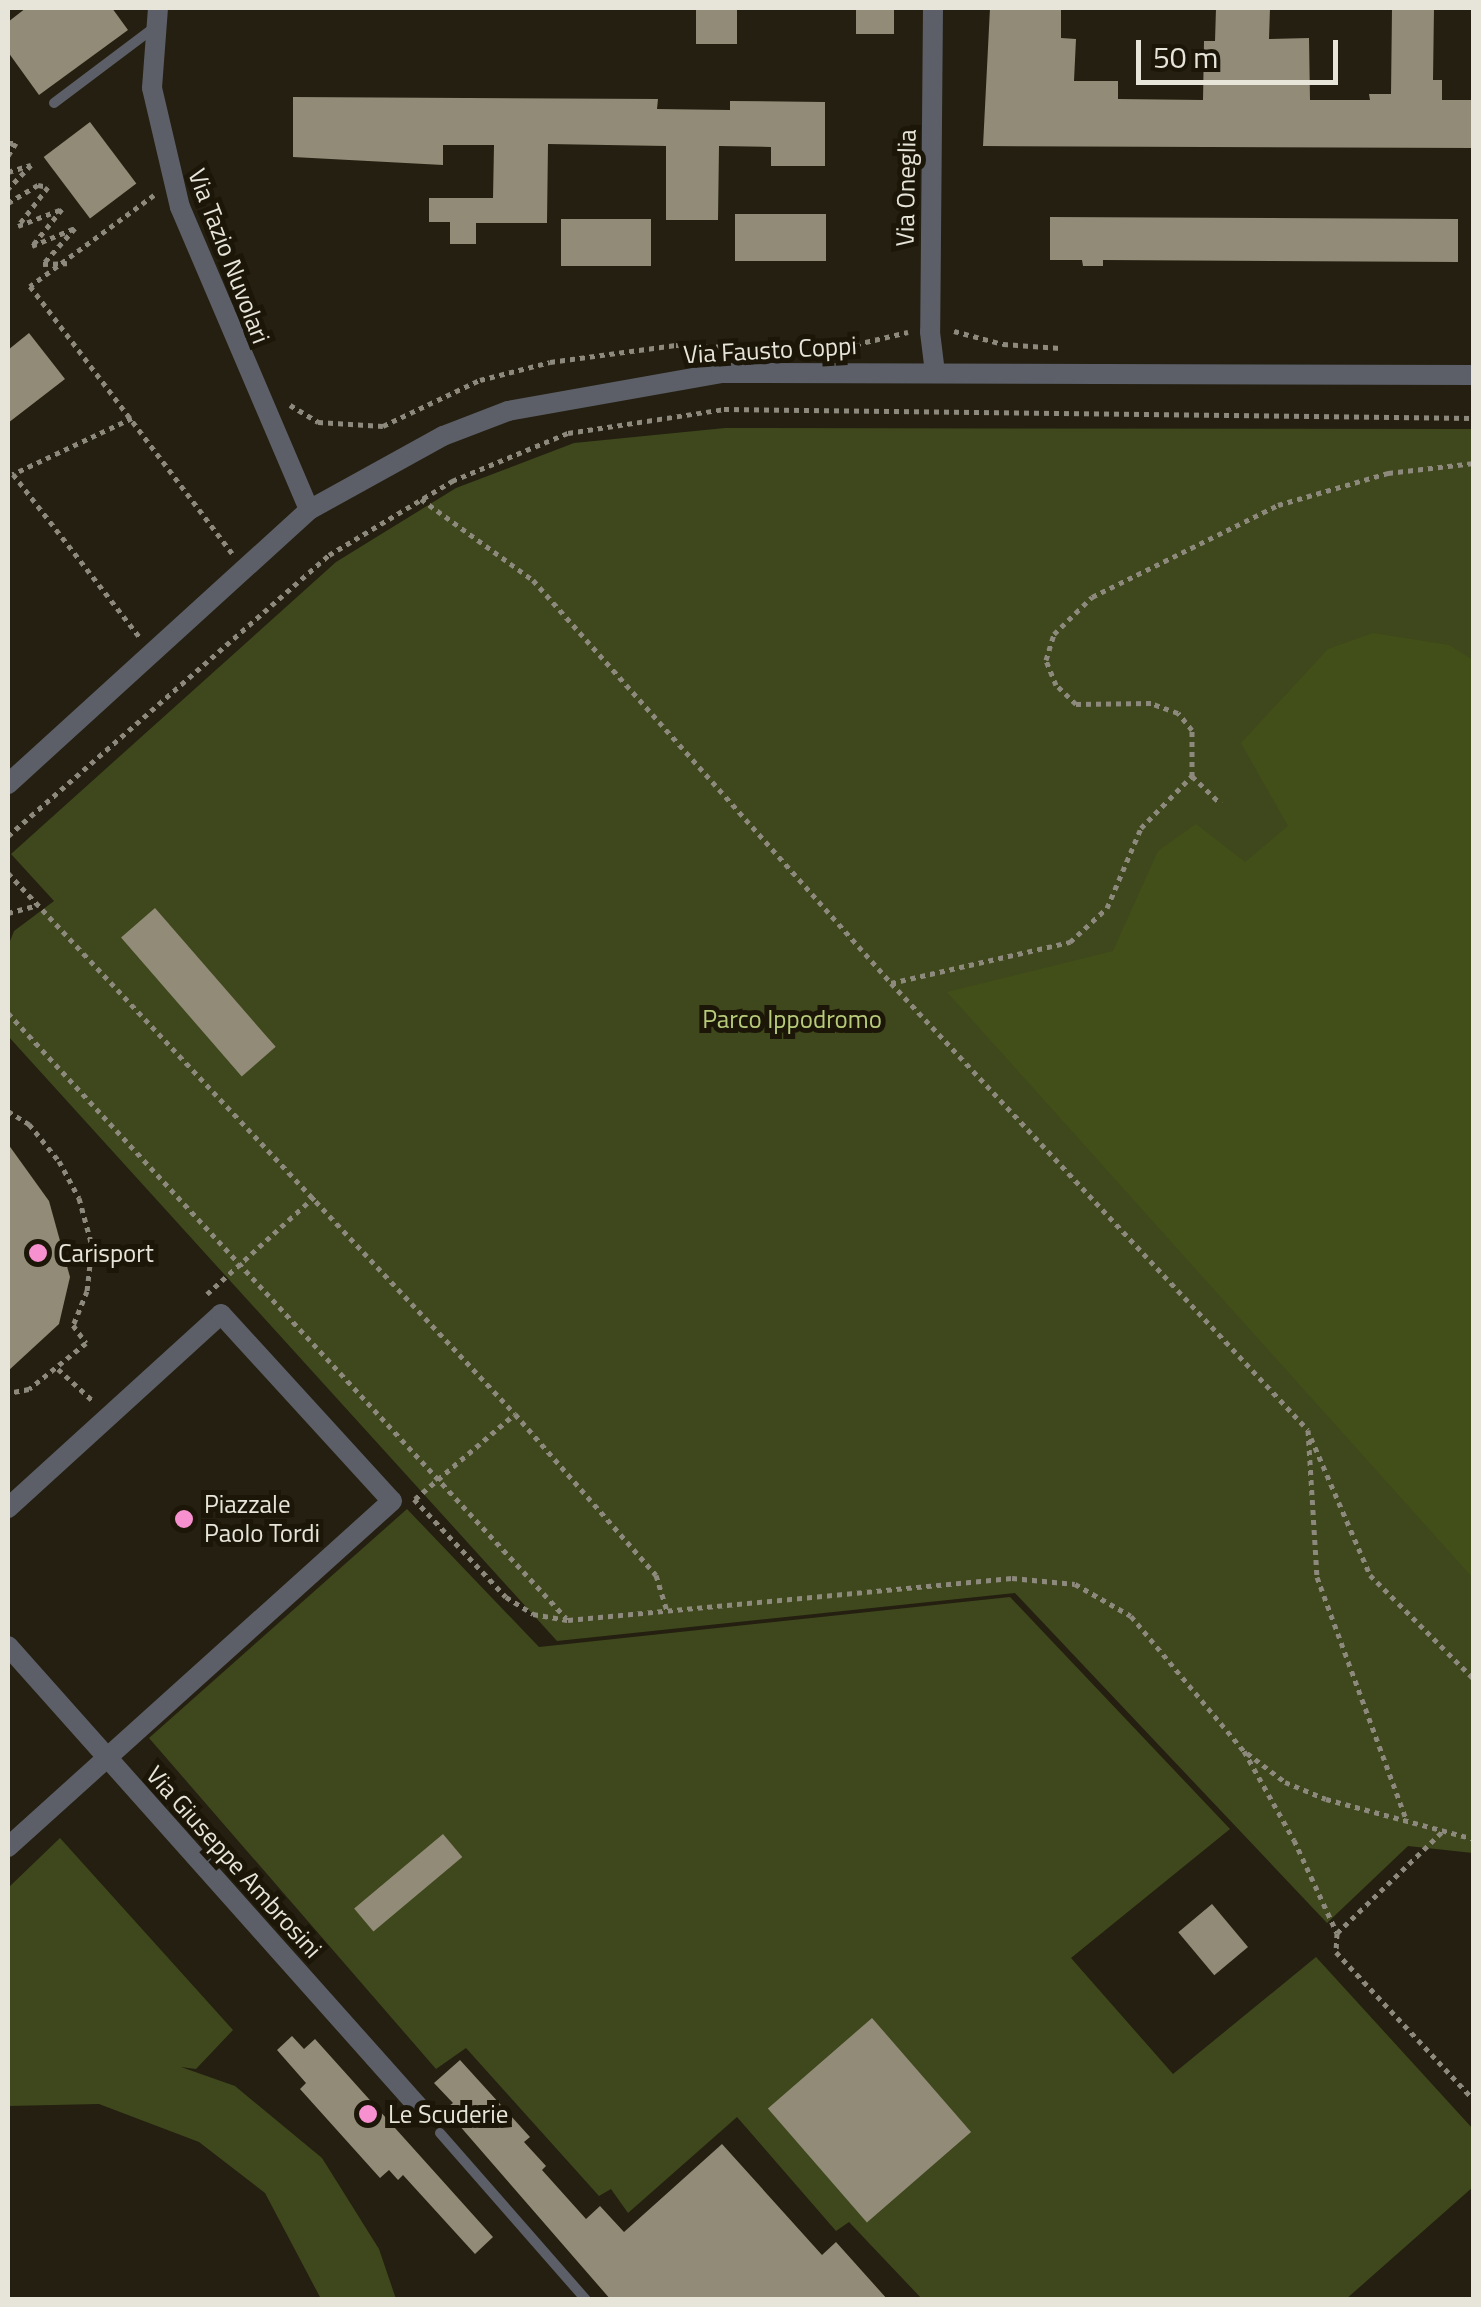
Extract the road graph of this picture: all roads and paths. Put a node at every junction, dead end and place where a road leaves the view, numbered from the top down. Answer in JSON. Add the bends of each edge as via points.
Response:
{"nodes":[{"id":1,"x":933,"y":8,"type":"edge"},
{"id":2,"x":157,"y":17,"type":"edge"},
{"id":3,"x":54,"y":102,"type":"dead end"},
{"id":4,"x":8,"y":143,"type":"edge"},
{"id":5,"x":8,"y":156,"type":"edge"},
{"id":6,"x":8,"y":172,"type":"edge"},
{"id":7,"x":172,"y":180,"type":"junction"},
{"id":8,"x":8,"y":189,"type":"edge"},
{"id":9,"x":8,"y":203,"type":"edge"},
{"id":10,"x":67,"y":263,"type":"junction"},
{"id":11,"x":935,"y":370,"type":"junction"},
{"id":12,"x":1474,"y":375,"type":"edge"},
{"id":13,"x":133,"y":417,"type":"junction"},
{"id":14,"x":1474,"y":418,"type":"edge"},
{"id":15,"x":1474,"y":463,"type":"edge"},
{"id":16,"x":10,"y":475,"type":"edge"},
{"id":17,"x":422,"y":499,"type":"junction"},
{"id":18,"x":309,"y":510,"type":"junction"},
{"id":19,"x":244,"y":568,"type":"junction"},
{"id":20,"x":154,"y":656,"type":"junction"},
{"id":21,"x":1192,"y":776,"type":"junction"},
{"id":22,"x":8,"y":784,"type":"edge"},
{"id":23,"x":1221,"y":804,"type":"dead end"},
{"id":24,"x":8,"y":836,"type":"edge"},
{"id":25,"x":8,"y":873,"type":"edge"},
{"id":26,"x":38,"y":905,"type":"junction"},
{"id":27,"x":8,"y":913,"type":"edge"},
{"id":28,"x":891,"y":983,"type":"junction"},
{"id":29,"x":8,"y":1013,"type":"edge"},
{"id":30,"x":8,"y":1110,"type":"edge"},
{"id":31,"x":58,"y":1368,"type":"junction"},
{"id":32,"x":8,"y":1392,"type":"edge"},
{"id":33,"x":93,"y":1401,"type":"dead end"},
{"id":34,"x":516,"y":1414,"type":"junction"},
{"id":35,"x":1308,"y":1430,"type":"junction"},
{"id":36,"x":434,"y":1483,"type":"junction"},
{"id":37,"x":415,"y":1500,"type":"junction"},
{"id":38,"x":392,"y":1501,"type":"junction"},
{"id":39,"x":8,"y":1508,"type":"edge"},
{"id":40,"x":668,"y":1611,"type":"junction"},
{"id":41,"x":568,"y":1620,"type":"junction"},
{"id":42,"x":8,"y":1646,"type":"edge"},
{"id":43,"x":1474,"y":1679,"type":"edge"},
{"id":44,"x":1244,"y":1751,"type":"junction"},
{"id":45,"x":106,"y":1758,"type":"junction"},
{"id":46,"x":1407,"y":1821,"type":"junction"},
{"id":47,"x":1444,"y":1831,"type":"junction"},
{"id":48,"x":1474,"y":1839,"type":"edge"},
{"id":49,"x":8,"y":1847,"type":"edge"},
{"id":50,"x":1337,"y":1933,"type":"junction"},
{"id":51,"x":1474,"y":2100,"type":"edge"},
{"id":52,"x":426,"y":2116,"type":"dead end"},
{"id":53,"x":440,"y":2133,"type":"dead end"},
{"id":54,"x":586,"y":2300,"type":"edge"}],
"edges":[{"from":1,"to":11,"type":"street","name":"Via Oneglia"},
{"from":2,"to":3,"type":"lane"},
{"from":2,"to":7,"type":"street","name":"Via Tazio Nuvolari","via":[[152,88]]},
{"from":4,"to":5,"type":"path","via":[[16,143]]},
{"from":6,"to":8,"type":"path","via":[[31,164]]},
{"from":7,"to":10,"type":"path"},
{"from":7,"to":18,"type":"street","name":"Via Tazio Nuvolari","via":[[228,332]]},
{"from":9,"to":10,"type":"path","via":[[38,184],[48,188],[18,226],[62,209],[32,246],[75,228],[44,264]]},
{"from":10,"to":13,"type":"path","via":[[30,286]]},
{"from":11,"to":12,"type":"street","name":"Via Fausto Coppi"},
{"from":11,"to":18,"type":"street","name":"Via Fausto Coppi","via":[[721,373],[573,394],[443,436]]},
{"from":13,"to":16,"type":"path"},
{"from":13,"to":19,"type":"path"},
{"from":14,"to":17,"type":"path","via":[[724,409],[568,433]]},
{"from":15,"to":21,"type":"path","via":[[1388,473],[1278,505],[1142,567],[1092,597],[1054,634],[1046,660],[1056,685],[1076,704],[1151,704],[1178,713],[1192,730]]},
{"from":16,"to":20,"type":"path"},
{"from":17,"to":24,"type":"path","via":[[329,555]]},
{"from":17,"to":28,"type":"path","via":[[532,580]]},
{"from":18,"to":19,"type":"street","name":"Via Fausto Coppi"},
{"from":19,"to":20,"type":"street","name":"Via Fausto Coppi"},
{"from":20,"to":22,"type":"street","name":"Via Fausto Coppi"},
{"from":21,"to":23,"type":"path"},
{"from":21,"to":28,"type":"path","via":[[1141,828],[1107,908],[1070,942]]},
{"from":25,"to":26,"type":"path"},
{"from":26,"to":27,"type":"path"},
{"from":26,"to":34,"type":"path"},
{"from":28,"to":35,"type":"path"},
{"from":29,"to":36,"type":"path"},
{"from":30,"to":31,"type":"path","via":[[59,1161],[80,1198],[92,1246],[73,1324],[86,1343]]},
{"from":31,"to":32,"type":"path","via":[[29,1389]]},
{"from":31,"to":33,"type":"path"},
{"from":34,"to":36,"type":"path"},
{"from":34,"to":40,"type":"path","via":[[656,1576]]},
{"from":35,"to":43,"type":"path","via":[[1370,1574]]},
{"from":35,"to":46,"type":"path","via":[[1317,1576]]},
{"from":36,"to":37,"type":"path"},
{"from":36,"to":41,"type":"path"},
{"from":37,"to":38,"type":"path"},
{"from":37,"to":41,"type":"path","via":[[506,1597],[532,1614]]},
{"from":38,"to":39,"type":"street","via":[[222,1314]]},
{"from":38,"to":45,"type":"street"},
{"from":40,"to":41,"type":"path"},
{"from":40,"to":44,"type":"path","via":[[1012,1578],[1075,1584],[1131,1616]]},
{"from":42,"to":45,"type":"street","name":"Via Giuseppe Ambrosini"},
{"from":44,"to":46,"type":"path","via":[[1285,1782],[1326,1800]]},
{"from":44,"to":50,"type":"path"},
{"from":45,"to":49,"type":"street"},
{"from":45,"to":52,"type":"street","name":"Via Giuseppe Ambrosini"},
{"from":46,"to":47,"type":"path"},
{"from":47,"to":48,"type":"path"},
{"from":47,"to":50,"type":"path"},
{"from":50,"to":51,"type":"path","via":[[1336,1952]]},
{"from":53,"to":54,"type":"lane"}]}
